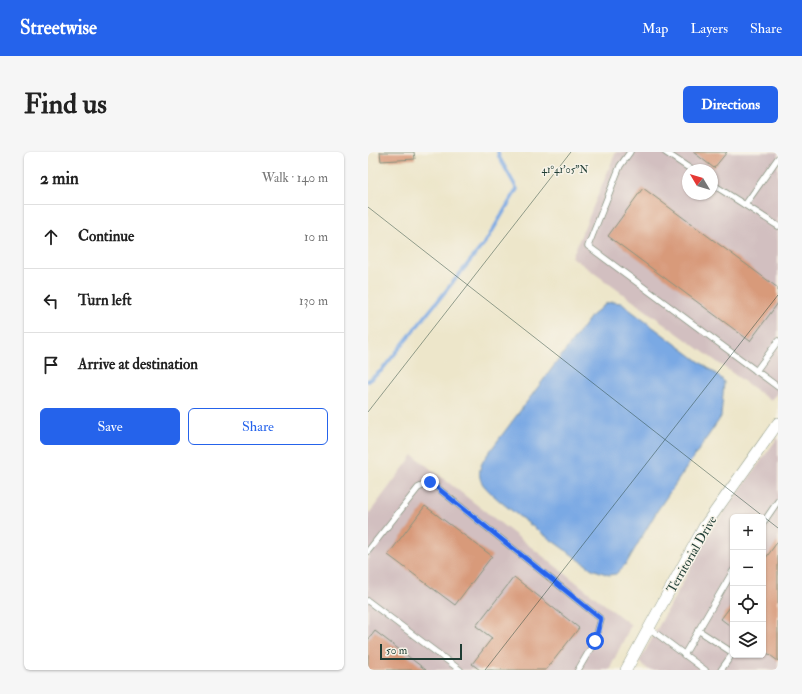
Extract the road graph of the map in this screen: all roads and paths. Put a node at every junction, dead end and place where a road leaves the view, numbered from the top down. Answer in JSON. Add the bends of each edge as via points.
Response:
{"nodes":[{"id":1,"x":630,"y":152,"type":"edge"},
{"id":2,"x":665,"y":152,"type":"edge"},
{"id":3,"x":778,"y":158,"type":"edge"},
{"id":4,"x":683,"y":164,"type":"edge"},
{"id":5,"x":718,"y":188,"type":"edge"},
{"id":6,"x":745,"y":206,"type":"junction"},
{"id":7,"x":778,"y":226,"type":"edge"},
{"id":8,"x":778,"y":340,"type":"edge"},
{"id":9,"x":756,"y":371,"type":"junction"},
{"id":10,"x":778,"y":387,"type":"edge"},
{"id":11,"x":778,"y":423,"type":"edge"},
{"id":12,"x":778,"y":501,"type":"edge"},
{"id":13,"x":766,"y":519,"type":"edge"},
{"id":14,"x":368,"y":551,"type":"edge"},
{"id":15,"x":730,"y":576,"type":"edge"},
{"id":16,"x":368,"y":601,"type":"edge"},
{"id":17,"x":648,"y":628,"type":"junction"},
{"id":18,"x":698,"y":630,"type":"junction"},
{"id":19,"x":730,"y":651,"type":"edge"},
{"id":20,"x":684,"y":655,"type":"junction"},
{"id":21,"x":730,"y":658,"type":"edge"},
{"id":22,"x":460,"y":670,"type":"edge"},
{"id":23,"x":578,"y":670,"type":"edge"},
{"id":24,"x":626,"y":670,"type":"edge"},
{"id":25,"x":704,"y":670,"type":"edge"},
{"id":26,"x":722,"y":670,"type":"edge"}],
"edges":[{"from":1,"to":9,"type":"lane","via":[[620,166],[588,246]]},
{"from":2,"to":4,"type":"lane"},
{"from":3,"to":6,"type":"lane"},
{"from":5,"to":6,"type":"lane"},
{"from":6,"to":7,"type":"lane"},
{"from":8,"to":9,"type":"lane"},
{"from":9,"to":10,"type":"lane"},
{"from":11,"to":17,"type":"street","name":"Territorial Drive","via":[[704,527]]},
{"from":12,"to":13,"type":"lane"},
{"from":14,"to":23,"type":"lane","via":[[418,488],[430,482],[601,619],[595,641]]},
{"from":15,"to":18,"type":"lane"},
{"from":16,"to":22,"type":"lane"},
{"from":17,"to":20,"type":"lane"},
{"from":17,"to":24,"type":"street","name":"Territorial Drive"},
{"from":18,"to":19,"type":"lane"},
{"from":18,"to":20,"type":"lane"},
{"from":20,"to":25,"type":"lane"},
{"from":21,"to":26,"type":"lane"}]}
